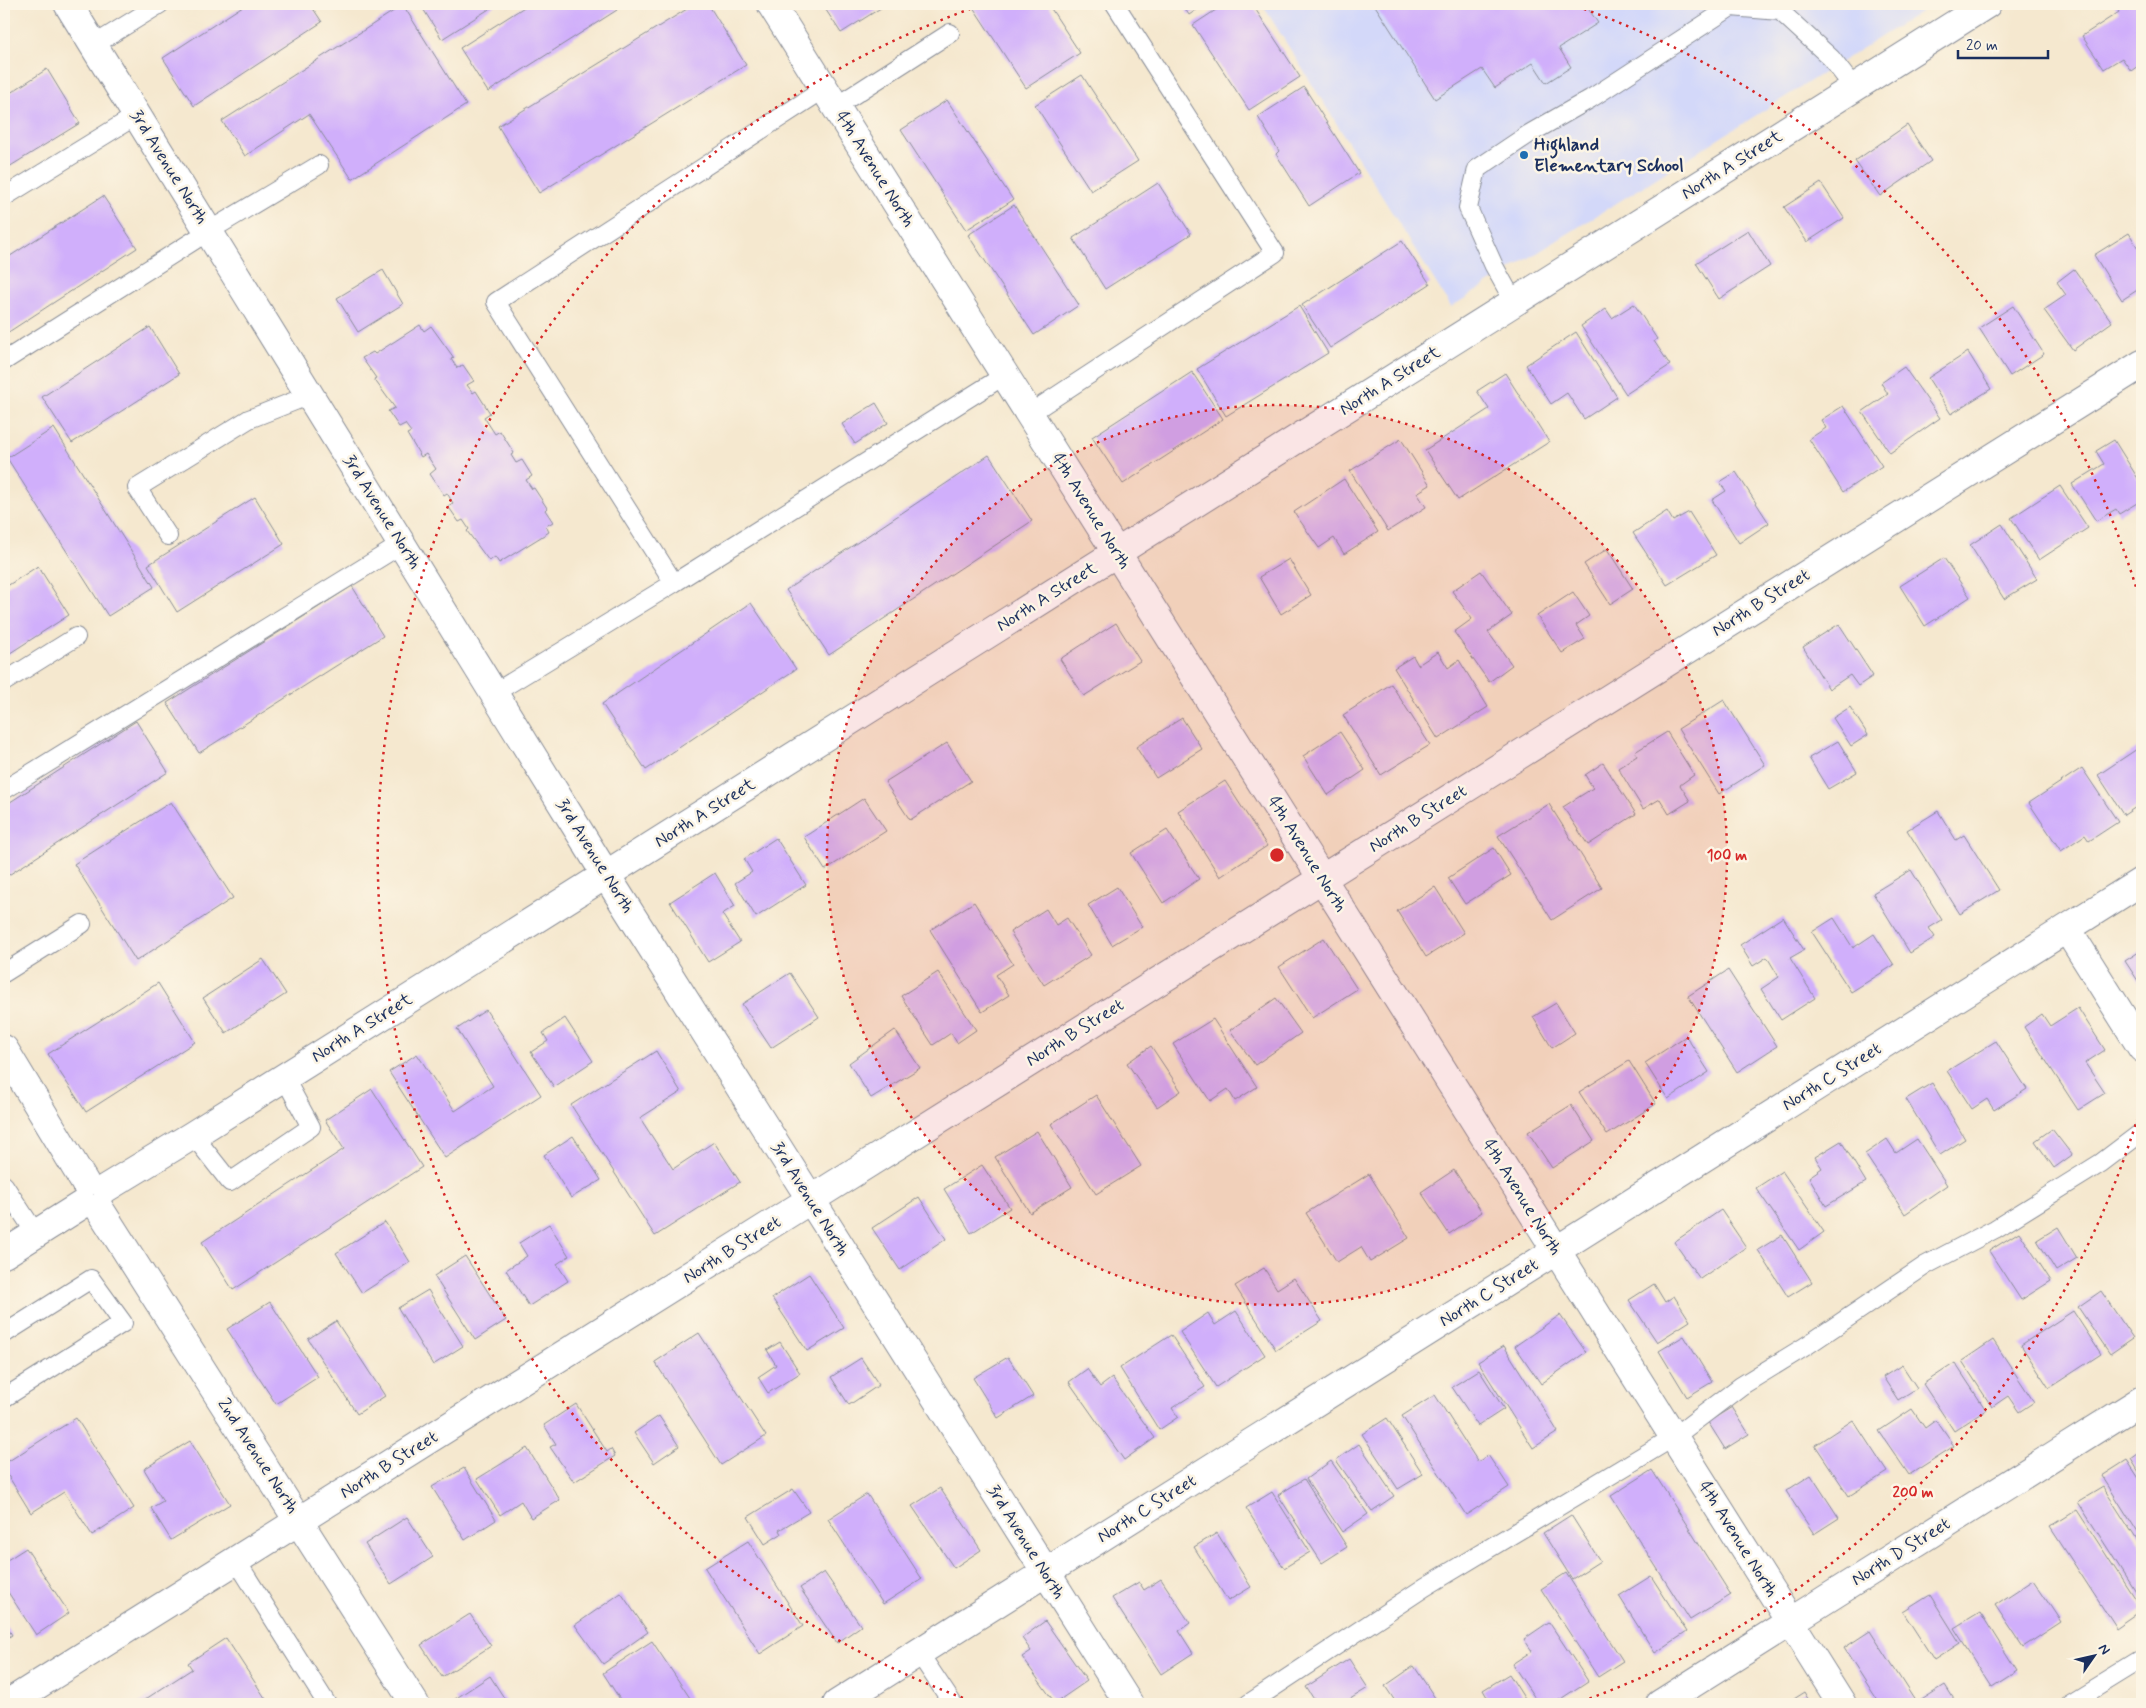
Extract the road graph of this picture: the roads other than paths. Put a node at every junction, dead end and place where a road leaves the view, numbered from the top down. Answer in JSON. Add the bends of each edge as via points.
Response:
{"nodes":[{"id":1,"x":68,"y":4,"type":"edge"},
{"id":2,"x":160,"y":4,"type":"edge"},
{"id":3,"x":771,"y":4,"type":"edge"},
{"id":4,"x":1115,"y":4,"type":"edge"},
{"id":5,"x":1987,"y":4,"type":"edge"},
{"id":6,"x":950,"y":33,"type":"dead end"},
{"id":7,"x":94,"y":45,"type":"junction"},
{"id":8,"x":1854,"y":88,"type":"junction"},
{"id":9,"x":830,"y":98,"type":"junction"},
{"id":10,"x":137,"y":115,"type":"junction"},
{"id":11,"x":319,"y":165,"type":"dead end"},
{"id":12,"x":4,"y":198,"type":"edge"},
{"id":13,"x":209,"y":231,"type":"junction"},
{"id":14,"x":1514,"y":302,"type":"junction"},
{"id":15,"x":4,"y":361,"type":"edge"},
{"id":16,"x":2142,"y":364,"type":"edge"},
{"id":17,"x":1005,"y":375,"type":"junction"},
{"id":18,"x":310,"y":395,"type":"junction"},
{"id":19,"x":1029,"y":414,"type":"junction"},
{"id":20,"x":168,"y":536,"type":"dead end"},
{"id":21,"x":402,"y":544,"type":"junction"},
{"id":22,"x":1117,"y":553,"type":"junction"},
{"id":23,"x":674,"y":583,"type":"junction"},
{"id":24,"x":76,"y":637,"type":"dead end"},
{"id":25,"x":4,"y":682,"type":"edge"},
{"id":26,"x":494,"y":693,"type":"junction"},
{"id":27,"x":4,"y":790,"type":"edge"},
{"id":28,"x":606,"y":875,"type":"junction"},
{"id":29,"x":1322,"y":879,"type":"junction"},
{"id":30,"x":2142,"y":882,"type":"edge"},
{"id":31,"x":82,"y":924,"type":"dead end"},
{"id":32,"x":2067,"y":929,"type":"junction"},
{"id":33,"x":4,"y":973,"type":"edge"},
{"id":34,"x":2142,"y":1048,"type":"edge"},
{"id":35,"x":4,"y":1049,"type":"edge"},
{"id":36,"x":284,"y":1078,"type":"junction"},
{"id":37,"x":2142,"y":1132,"type":"edge"},
{"id":38,"x":193,"y":1135,"type":"junction"},
{"id":39,"x":4,"y":1185,"type":"edge"},
{"id":40,"x":93,"y":1195,"type":"junction"},
{"id":41,"x":811,"y":1200,"type":"junction"},
{"id":42,"x":36,"y":1234,"type":"junction"},
{"id":43,"x":1557,"y":1250,"type":"junction"},
{"id":44,"x":4,"y":1254,"type":"edge"},
{"id":45,"x":4,"y":1334,"type":"edge"},
{"id":46,"x":4,"y":1398,"type":"edge"},
{"id":47,"x":2142,"y":1400,"type":"edge"},
{"id":48,"x":1674,"y":1437,"type":"junction"},
{"id":49,"x":300,"y":1521,"type":"junction"},
{"id":50,"x":236,"y":1560,"type":"junction"},
{"id":51,"x":1046,"y":1573,"type":"junction"},
{"id":52,"x":1790,"y":1622,"type":"junction"},
{"id":53,"x":918,"y":1653,"type":"junction"},
{"id":54,"x":2142,"y":1659,"type":"edge"},
{"id":55,"x":7,"y":1704,"type":"edge"},
{"id":56,"x":327,"y":1704,"type":"edge"},
{"id":57,"x":415,"y":1704,"type":"edge"},
{"id":58,"x":837,"y":1704,"type":"edge"},
{"id":59,"x":953,"y":1704,"type":"edge"},
{"id":60,"x":1129,"y":1704,"type":"edge"},
{"id":61,"x":1248,"y":1704,"type":"edge"},
{"id":62,"x":1660,"y":1704,"type":"edge"},
{"id":63,"x":1842,"y":1704,"type":"edge"},
{"id":64,"x":2069,"y":1704,"type":"edge"}],
"edges":[{"from":1,"to":7,"type":"street","name":"3rd Avenue North"},
{"from":2,"to":7,"type":"lane"},
{"from":3,"to":9,"type":"street","name":"4th Avenue North"},
{"from":4,"to":19,"type":"lane","via":[[1275,253]]},
{"from":5,"to":8,"type":"street","name":"North A Street"},
{"from":6,"to":9,"type":"lane"},
{"from":7,"to":10,"type":"street","name":"3rd Avenue North"},
{"from":8,"to":14,"type":"street","name":"North A Street"},
{"from":8,"to":14,"type":"lane","via":[[1831,58],[1780,11],[1731,8],[1590,99],[1529,134],[1477,169],[1468,208]]},
{"from":9,"to":17,"type":"street","name":"4th Avenue North"},
{"from":9,"to":23,"type":"lane","via":[[496,302]]},
{"from":10,"to":12,"type":"lane"},
{"from":10,"to":13,"type":"street","name":"3rd Avenue North"},
{"from":11,"to":13,"type":"lane"},
{"from":13,"to":15,"type":"lane"},
{"from":13,"to":18,"type":"street","name":"3rd Avenue North"},
{"from":14,"to":22,"type":"street","name":"North A Street"},
{"from":16,"to":29,"type":"street","name":"North B Street"},
{"from":17,"to":19,"type":"street","name":"4th Avenue North"},
{"from":17,"to":23,"type":"lane"},
{"from":18,"to":20,"type":"lane","via":[[250,419],[137,488]]},
{"from":18,"to":21,"type":"street","name":"3rd Avenue North"},
{"from":19,"to":22,"type":"street","name":"4th Avenue North"},
{"from":21,"to":26,"type":"street","name":"3rd Avenue North"},
{"from":21,"to":27,"type":"lane"},
{"from":22,"to":28,"type":"street","name":"North A Street"},
{"from":22,"to":29,"type":"street","name":"4th Avenue North"},
{"from":23,"to":26,"type":"lane"},
{"from":24,"to":25,"type":"lane"},
{"from":26,"to":28,"type":"street","name":"3rd Avenue North"},
{"from":28,"to":36,"type":"street","name":"North A Street"},
{"from":28,"to":41,"type":"street","name":"3rd Avenue North"},
{"from":29,"to":41,"type":"street","name":"North B Street"},
{"from":29,"to":43,"type":"street","name":"4th Avenue North"},
{"from":30,"to":32,"type":"street","name":"North C Street"},
{"from":31,"to":33,"type":"lane"},
{"from":32,"to":34,"type":"street"},
{"from":32,"to":43,"type":"street","name":"North C Street"},
{"from":35,"to":40,"type":"street","name":"2nd Avenue North"},
{"from":36,"to":38,"type":"street","name":"North A Street"},
{"from":36,"to":38,"type":"lane","via":[[311,1127],[230,1182]]},
{"from":37,"to":48,"type":"lane","via":[[2101,1163],[2003,1224],[1926,1265],[1741,1386]]},
{"from":38,"to":40,"type":"street","name":"North A Street"},
{"from":39,"to":42,"type":"lane"},
{"from":40,"to":42,"type":"street","name":"North A Street"},
{"from":40,"to":49,"type":"street","name":"2nd Avenue North"},
{"from":41,"to":49,"type":"street","name":"North B Street"},
{"from":41,"to":51,"type":"street","name":"3rd Avenue North"},
{"from":42,"to":44,"type":"street","name":"North A Street"},
{"from":43,"to":48,"type":"street","name":"4th Avenue North"},
{"from":43,"to":51,"type":"street","name":"North C Street"},
{"from":45,"to":46,"type":"lane","via":[[91,1279],[123,1323]]},
{"from":47,"to":52,"type":"street","name":"North D Street"},
{"from":48,"to":52,"type":"street","name":"4th Avenue North"},
{"from":48,"to":61,"type":"lane","via":[[1425,1586]]},
{"from":49,"to":50,"type":"street","name":"North B Street"},
{"from":49,"to":57,"type":"street","name":"2nd Avenue North"},
{"from":50,"to":55,"type":"street","name":"North B Street"},
{"from":50,"to":56,"type":"lane"},
{"from":51,"to":53,"type":"street","name":"North C Street"},
{"from":51,"to":60,"type":"street","name":"3rd Avenue North"},
{"from":52,"to":62,"type":"street","name":"North D Street"},
{"from":52,"to":63,"type":"street","name":"4th Avenue North"},
{"from":53,"to":58,"type":"street","name":"North C Street"},
{"from":53,"to":59,"type":"lane"},
{"from":54,"to":64,"type":"lane"}]}
